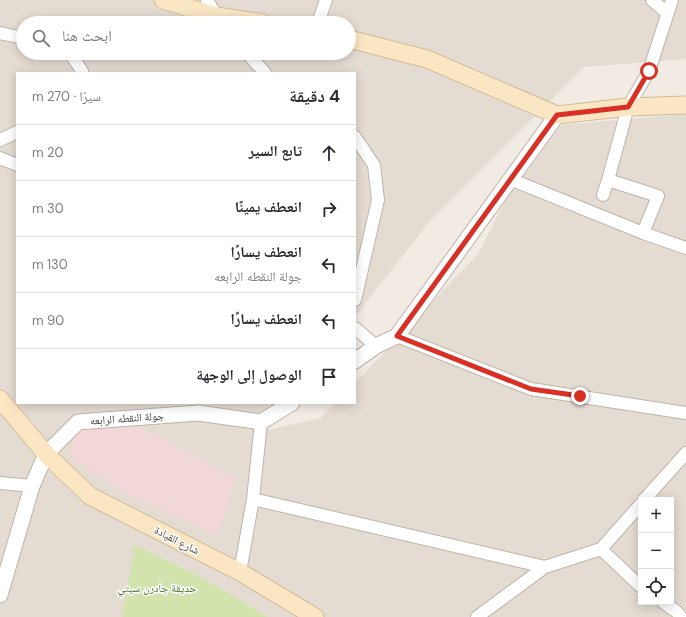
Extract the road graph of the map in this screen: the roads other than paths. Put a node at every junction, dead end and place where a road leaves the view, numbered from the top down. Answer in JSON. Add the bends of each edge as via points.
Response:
{"nodes":[{"id":1,"x":163,"y":0,"type":"edge"},
{"id":2,"x":207,"y":0,"type":"edge"},
{"id":3,"x":326,"y":0,"type":"edge"},
{"id":4,"x":652,"y":0,"type":"edge"},
{"id":5,"x":672,"y":0,"type":"edge"},
{"id":6,"x":667,"y":12,"type":"junction"},
{"id":7,"x":208,"y":16,"type":"edge"},
{"id":8,"x":217,"y":16,"type":"edge"},
{"id":9,"x":320,"y":16,"type":"edge"},
{"id":10,"x":0,"y":33,"type":"edge"},
{"id":11,"x":16,"y":36,"type":"edge"},
{"id":12,"x":356,"y":41,"type":"edge"},
{"id":13,"x":75,"y":60,"type":"edge"},
{"id":14,"x":253,"y":60,"type":"edge"},
{"id":15,"x":83,"y":72,"type":"edge"},
{"id":16,"x":264,"y":72,"type":"edge"},
{"id":17,"x":686,"y":105,"type":"edge"},
{"id":18,"x":628,"y":107,"type":"junction"},
{"id":19,"x":557,"y":115,"type":"junction"},
{"id":20,"x":16,"y":132,"type":"edge"},
{"id":21,"x":356,"y":138,"type":"edge"},
{"id":22,"x":0,"y":140,"type":"edge"},
{"id":23,"x":0,"y":158,"type":"edge"},
{"id":24,"x":16,"y":165,"type":"edge"},
{"id":25,"x":510,"y":179,"type":"junction"},
{"id":26,"x":608,"y":180,"type":"junction"},
{"id":27,"x":603,"y":195,"type":"dead end"},
{"id":28,"x":643,"y":234,"type":"junction"},
{"id":29,"x":686,"y":248,"type":"edge"},
{"id":30,"x":356,"y":296,"type":"edge"},
{"id":31,"x":356,"y":329,"type":"edge"},
{"id":32,"x":397,"y":336,"type":"junction"},
{"id":33,"x":376,"y":346,"type":"junction"},
{"id":34,"x":356,"y":360,"type":"edge"},
{"id":35,"x":0,"y":399,"type":"edge"},
{"id":36,"x":290,"y":404,"type":"edge"},
{"id":37,"x":686,"y":412,"type":"edge"},
{"id":38,"x":261,"y":422,"type":"junction"},
{"id":39,"x":686,"y":453,"type":"edge"},
{"id":40,"x":46,"y":454,"type":"junction"},
{"id":41,"x":0,"y":483,"type":"edge"},
{"id":42,"x":32,"y":486,"type":"junction"},
{"id":43,"x":647,"y":497,"type":"edge"},
{"id":44,"x":253,"y":499,"type":"junction"},
{"id":45,"x":638,"y":507,"type":"edge"},
{"id":46,"x":601,"y":549,"type":"junction"},
{"id":47,"x":545,"y":567,"type":"junction"},
{"id":48,"x":240,"y":572,"type":"junction"},
{"id":49,"x":638,"y":584,"type":"edge"},
{"id":50,"x":0,"y":595,"type":"edge"},
{"id":51,"x":666,"y":605,"type":"edge"},
{"id":52,"x":315,"y":617,"type":"edge"},
{"id":53,"x":477,"y":617,"type":"edge"},
{"id":54,"x":681,"y":617,"type":"edge"}],
"edges":[{"from":1,"to":7,"type":"main road"},
{"from":2,"to":8,"type":"street"},
{"from":3,"to":9,"type":"street"},
{"from":4,"to":6,"type":"street"},
{"from":5,"to":6,"type":"street"},
{"from":6,"to":18,"type":"street","via":[[649,71]]},
{"from":10,"to":11,"type":"street"},
{"from":12,"to":19,"type":"main road","via":[[427,59]]},
{"from":13,"to":15,"type":"street"},
{"from":14,"to":16,"type":"street"},
{"from":17,"to":18,"type":"main road"},
{"from":18,"to":19,"type":"main road"},
{"from":18,"to":26,"type":"street"},
{"from":19,"to":25,"type":"street"},
{"from":20,"to":22,"type":"street"},
{"from":21,"to":30,"type":"street","via":[[374,165],[378,200]]},
{"from":23,"to":24,"type":"street"},
{"from":25,"to":28,"type":"street"},
{"from":25,"to":32,"type":"street"},
{"from":26,"to":27,"type":"street"},
{"from":26,"to":28,"type":"street","via":[[658,196]]},
{"from":28,"to":29,"type":"street"},
{"from":31,"to":33,"type":"street"},
{"from":32,"to":33,"type":"street"},
{"from":32,"to":37,"type":"street","via":[[531,389]]},
{"from":33,"to":34,"type":"street"},
{"from":35,"to":40,"type":"main road","name":"شارع القيادة"},
{"from":36,"to":38,"type":"street"},
{"from":38,"to":40,"type":"street","name":"جولة النقطه الرابعه","via":[[198,413],[78,422]]},
{"from":38,"to":44,"type":"street"},
{"from":39,"to":43,"type":"street"},
{"from":40,"to":42,"type":"street","name":"جولة النقطه الرابعه"},
{"from":40,"to":48,"type":"main road","name":"شارع القيادة","via":[[90,496]]},
{"from":41,"to":42,"type":"street"},
{"from":42,"to":50,"type":"street","name":"جولة النقطه الرابعه"},
{"from":44,"to":47,"type":"street"},
{"from":44,"to":48,"type":"street"},
{"from":45,"to":46,"type":"street"},
{"from":46,"to":47,"type":"street"},
{"from":46,"to":49,"type":"street"},
{"from":47,"to":53,"type":"street"},
{"from":48,"to":52,"type":"main road","name":"شارع القيادة"},
{"from":51,"to":54,"type":"street"}]}
